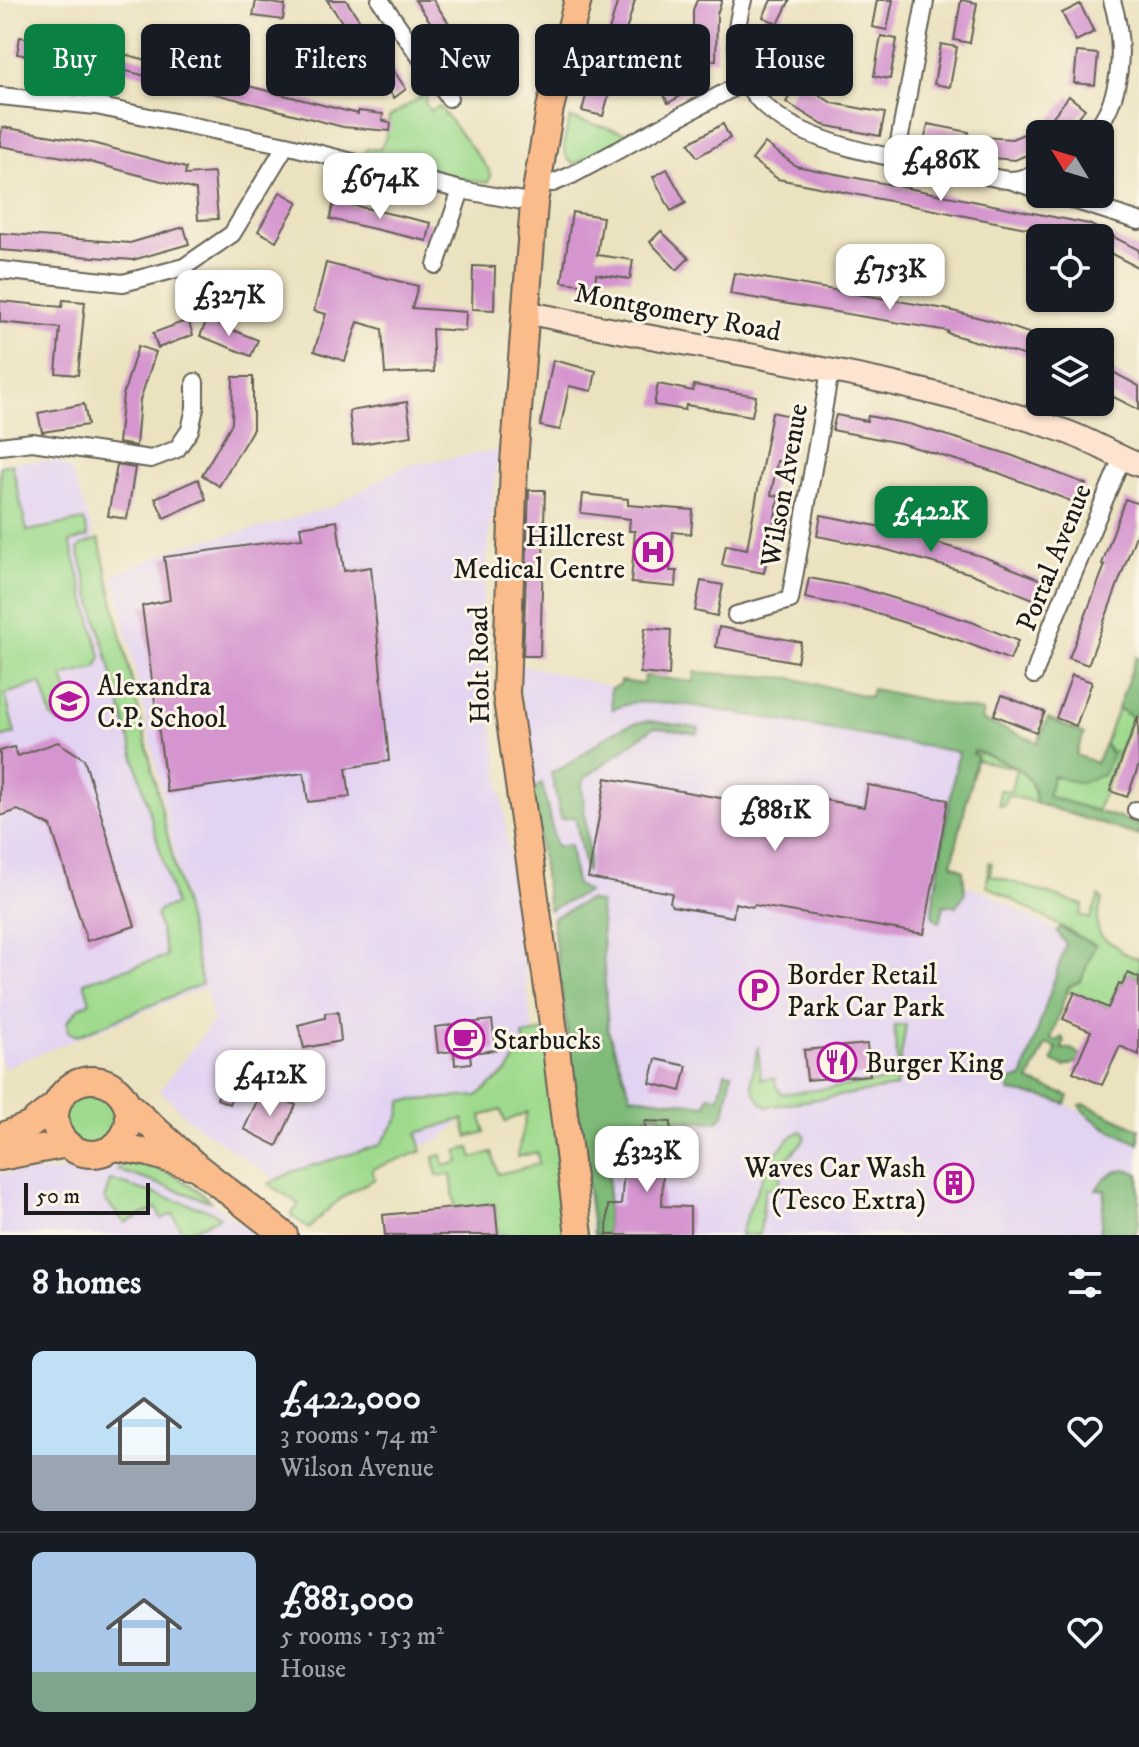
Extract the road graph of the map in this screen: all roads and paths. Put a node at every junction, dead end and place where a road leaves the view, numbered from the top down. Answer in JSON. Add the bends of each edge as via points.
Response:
{"nodes":[{"id":1,"x":380,"y":0,"type":"edge"},
{"id":2,"x":578,"y":0,"type":"edge"},
{"id":3,"x":743,"y":0,"type":"edge"},
{"id":4,"x":1112,"y":0,"type":"edge"},
{"id":5,"x":925,"y":2,"type":"dead end"},
{"id":6,"x":738,"y":24,"type":"edge"},
{"id":7,"x":726,"y":92,"type":"edge"},
{"id":8,"x":0,"y":96,"type":"edge"},
{"id":9,"x":755,"y":96,"type":"edge"},
{"id":10,"x":449,"y":98,"type":"dead end"},
{"id":11,"x":1101,"y":120,"type":"edge"},
{"id":12,"x":286,"y":145,"type":"junction"},
{"id":13,"x":896,"y":158,"type":"junction"},
{"id":14,"x":1026,"y":177,"type":"edge"},
{"id":15,"x":1010,"y":180,"type":"junction"},
{"id":16,"x":1026,"y":185,"type":"edge"},
{"id":17,"x":461,"y":190,"type":"junction"},
{"id":18,"x":536,"y":193,"type":"junction"},
{"id":19,"x":1098,"y":208,"type":"edge"},
{"id":20,"x":1139,"y":221,"type":"edge"},
{"id":21,"x":436,"y":265,"type":"dead end"},
{"id":22,"x":0,"y":270,"type":"edge"},
{"id":23,"x":526,"y":312,"type":"junction"},
{"id":24,"x":830,"y":371,"type":"junction"},
{"id":25,"x":195,"y":382,"type":"dead end"},
{"id":26,"x":0,"y":446,"type":"edge"},
{"id":27,"x":1130,"y":462,"type":"edge"},
{"id":28,"x":736,"y":615,"type":"dead end"},
{"id":29,"x":1034,"y":675,"type":"dead end"},
{"id":30,"x":57,"y":1104,"type":"junction"},
{"id":31,"x":127,"y":1104,"type":"junction"},
{"id":32,"x":0,"y":1137,"type":"edge"},
{"id":33,"x":67,"y":1144,"type":"junction"},
{"id":34,"x":115,"y":1147,"type":"junction"},
{"id":35,"x":0,"y":1157,"type":"edge"},
{"id":36,"x":197,"y":1167,"type":"junction"},
{"id":37,"x":284,"y":1235,"type":"edge"},
{"id":38,"x":579,"y":1235,"type":"edge"}],
"edges":[{"from":1,"to":10,"type":"street"},
{"from":2,"to":18,"type":"main road","name":"Holt Road","via":[[550,108]]},
{"from":3,"to":6,"type":"street"},
{"from":4,"to":11,"type":"street","via":[[1121,39],[1119,65],[1110,107]]},
{"from":5,"to":13,"type":"street"},
{"from":7,"to":18,"type":"street"},
{"from":8,"to":12,"type":"street","via":[[96,106]]},
{"from":9,"to":13,"type":"street","via":[[795,129]]},
{"from":12,"to":17,"type":"street"},
{"from":12,"to":22,"type":"street","via":[[232,234],[184,267],[123,283]]},
{"from":13,"to":15,"type":"street"},
{"from":14,"to":15,"type":"street"},
{"from":15,"to":16,"type":"street"},
{"from":17,"to":18,"type":"street"},
{"from":17,"to":21,"type":"street"},
{"from":18,"to":23,"type":"main road","name":"Holt Road"},
{"from":19,"to":20,"type":"street"},
{"from":23,"to":24,"type":"street","name":"Montgomery Road"},
{"from":23,"to":38,"type":"main road","name":"Holt Road","via":[[514,463],[506,693]]},
{"from":24,"to":27,"type":"street","name":"Montgomery Road","via":[[1070,433]]},
{"from":24,"to":28,"type":"street","name":"Wilson Avenue","via":[[790,600]]},
{"from":25,"to":26,"type":"street","via":[[190,430],[177,449],[151,459],[32,442]]},
{"from":27,"to":29,"type":"street","name":"Portal Avenue","via":[[1051,627]]},
{"from":30,"to":31,"type":"main road","via":[[69,1087],[88,1080],[108,1083]]},
{"from":30,"to":32,"type":"main road","via":[[29,1126]]},
{"from":30,"to":33,"type":"main road","via":[[56,1126]]},
{"from":31,"to":34,"type":"main road","via":[[128,1128]]},
{"from":31,"to":36,"type":"main road"},
{"from":33,"to":34,"type":"main road","via":[[95,1154]]},
{"from":33,"to":35,"type":"main road"},
{"from":34,"to":36,"type":"main road"},
{"from":36,"to":37,"type":"main road"}]}
